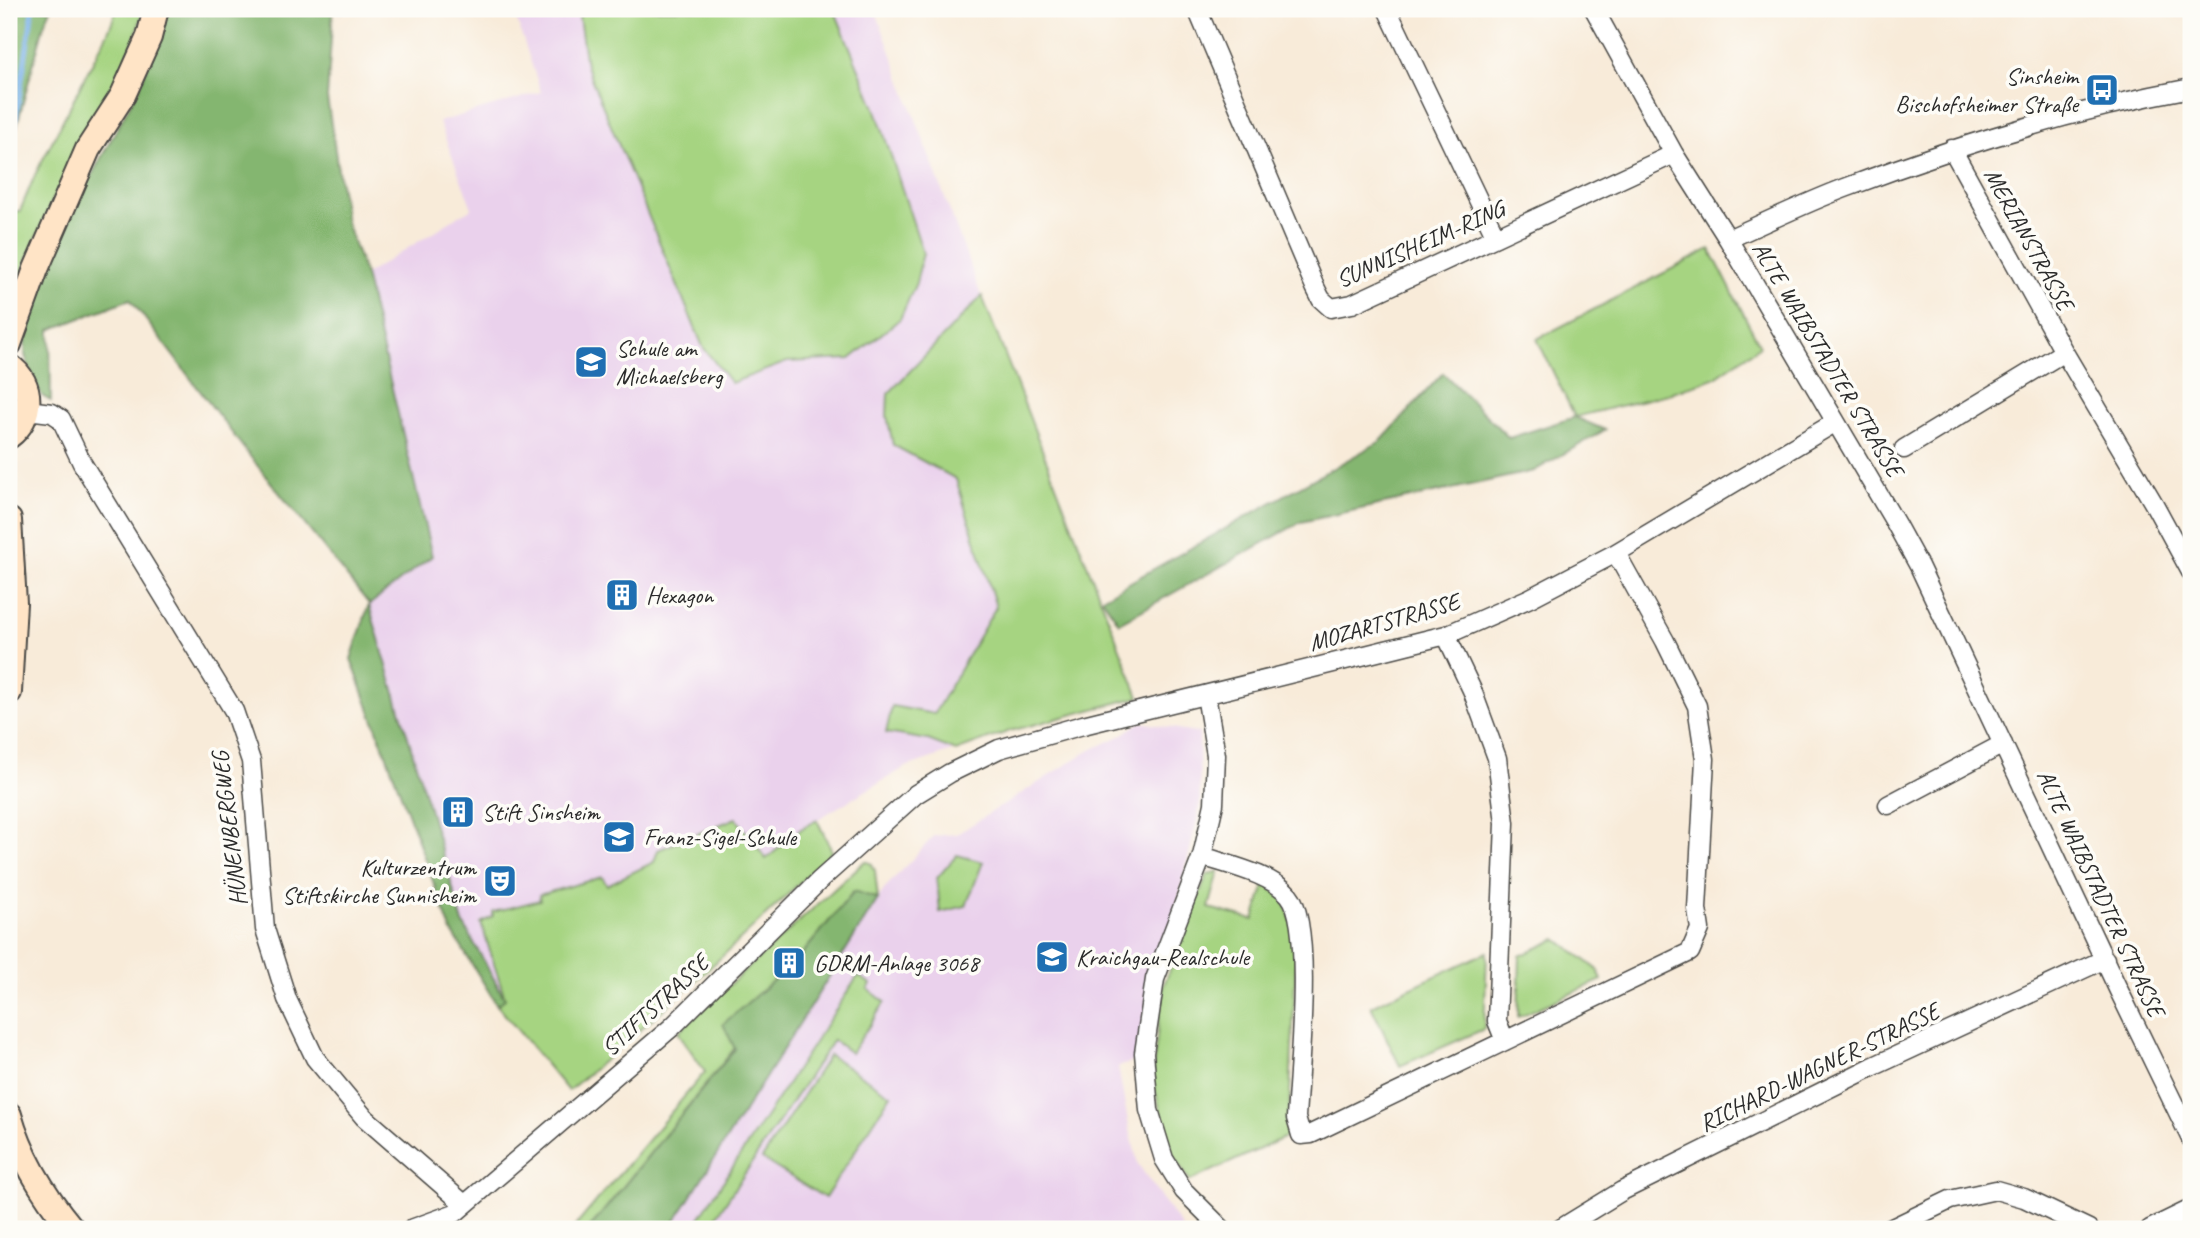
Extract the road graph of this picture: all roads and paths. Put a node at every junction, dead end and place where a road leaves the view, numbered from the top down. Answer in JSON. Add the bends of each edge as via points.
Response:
{"nodes":[{"id":1,"x":156,"y":9,"type":"edge"},
{"id":2,"x":1197,"y":9,"type":"edge"},
{"id":3,"x":1387,"y":9,"type":"edge"},
{"id":4,"x":1594,"y":9,"type":"edge"},
{"id":5,"x":2191,"y":88,"type":"edge"},
{"id":6,"x":1952,"y":149,"type":"junction"},
{"id":7,"x":1674,"y":154,"type":"junction"},
{"id":8,"x":1496,"y":237,"type":"junction"},
{"id":9,"x":1728,"y":239,"type":"junction"},
{"id":10,"x":9,"y":344,"type":"edge"},
{"id":11,"x":2064,"y":352,"type":"junction"},
{"id":12,"x":9,"y":366,"type":"edge"},
{"id":13,"x":27,"y":410,"type":"junction"},
{"id":14,"x":1836,"y":422,"type":"junction"},
{"id":15,"x":9,"y":436,"type":"edge"},
{"id":16,"x":1904,"y":449,"type":"dead end"},
{"id":17,"x":9,"y":520,"type":"edge"},
{"id":18,"x":1616,"y":553,"type":"junction"},
{"id":19,"x":2191,"y":572,"type":"edge"},
{"id":20,"x":1446,"y":635,"type":"junction"},
{"id":21,"x":9,"y":692,"type":"edge"},
{"id":22,"x":1206,"y":695,"type":"junction"},
{"id":23,"x":2003,"y":744,"type":"junction"},
{"id":24,"x":916,"y":794,"type":"joint"},
{"id":25,"x":1888,"y":805,"type":"dead end"},
{"id":26,"x":1202,"y":856,"type":"junction"},
{"id":27,"x":2105,"y":959,"type":"junction"},
{"id":28,"x":1505,"y":1041,"type":"junction"},
{"id":29,"x":9,"y":1115,"type":"edge"},
{"id":30,"x":2191,"y":1139,"type":"edge"},
{"id":31,"x":2191,"y":1209,"type":"edge"},
{"id":32,"x":457,"y":1215,"type":"edge"},
{"id":33,"x":72,"y":1229,"type":"edge"},
{"id":34,"x":411,"y":1229,"type":"edge"},
{"id":35,"x":1222,"y":1229,"type":"edge"},
{"id":36,"x":1560,"y":1229,"type":"edge"},
{"id":37,"x":1892,"y":1229,"type":"edge"},
{"id":38,"x":2089,"y":1229,"type":"edge"},
{"id":39,"x":2150,"y":1229,"type":"edge"}],
"edges":[{"from":1,"to":10,"type":"main road","via":[[123,95],[88,149]]},
{"from":2,"to":8,"type":"street","name":"SUNNISHEIM-RING","via":[[1315,287],[1331,307],[1352,304]]},
{"from":3,"to":8,"type":"street"},
{"from":4,"to":7,"type":"street","name":"ALTE WAIBSTADTER STRASSE"},
{"from":5,"to":6,"type":"street","via":[[2087,110]]},
{"from":6,"to":9,"type":"street","via":[[1842,189]]},
{"from":6,"to":11,"type":"street","name":"MERIANSTRASSE"},
{"from":7,"to":8,"type":"street","name":"SUNNISHEIM-RING"},
{"from":7,"to":9,"type":"street","name":"ALTE WAIBSTADTER STRASSE"},
{"from":9,"to":14,"type":"street","name":"ALTE WAIBSTADTER STRASSE"},
{"from":11,"to":16,"type":"street"},
{"from":11,"to":19,"type":"street","name":"MERIANSTRASSE"},
{"from":12,"to":13,"type":"main road","via":[[24,384]]},
{"from":13,"to":15,"type":"main road"},
{"from":13,"to":32,"type":"street","name":"HÜNENBERGWEG","via":[[61,419],[82,463],[234,711],[251,761],[265,929],[287,999],[315,1058]]},
{"from":14,"to":18,"type":"street","name":"MOZARTSTRASSE"},
{"from":14,"to":23,"type":"street","name":"ALTE WAIBSTADTER STRASSE","via":[[1919,566]]},
{"from":17,"to":21,"type":"main road","via":[[14,603]]},
{"from":18,"to":20,"type":"street","name":"MOZARTSTRASSE"},
{"from":18,"to":28,"type":"street","via":[[1697,706],[1705,759],[1697,909],[1700,929],[1690,952]]},
{"from":20,"to":22,"type":"street","name":"MOZARTSTRASSE"},
{"from":20,"to":28,"type":"street","via":[[1497,758],[1505,823],[1497,1021]]},
{"from":22,"to":24,"type":"street","name":"MOZARTSTRASSE","via":[[999,749]]},
{"from":22,"to":26,"type":"street","via":[[1216,754],[1214,804]]},
{"from":23,"to":25,"type":"street"},
{"from":23,"to":27,"type":"street","name":"ALTE WAIBSTADTER STRASSE"},
{"from":24,"to":32,"type":"street","name":"STIFTSTRASSE","via":[[820,880],[672,1027]]},
{"from":26,"to":28,"type":"street","via":[[1271,880],[1290,896],[1301,923],[1296,1118],[1301,1135]]},
{"from":26,"to":35,"type":"street","via":[[1155,979],[1144,1053],[1149,1110],[1164,1159],[1184,1191]]},
{"from":27,"to":30,"type":"street","name":"ALTE WAIBSTADTER STRASSE"},
{"from":27,"to":36,"type":"street","name":"RICHARD-WAGNER-STRASSE","via":[[1622,1191]]},
{"from":29,"to":33,"type":"main road","via":[[34,1177]]},
{"from":31,"to":39,"type":"street"},
{"from":32,"to":34,"type":"street","name":"STIFTSTRASSE"},
{"from":37,"to":38,"type":"street","via":[[1950,1200],[1996,1191],[2024,1198]]}]}
